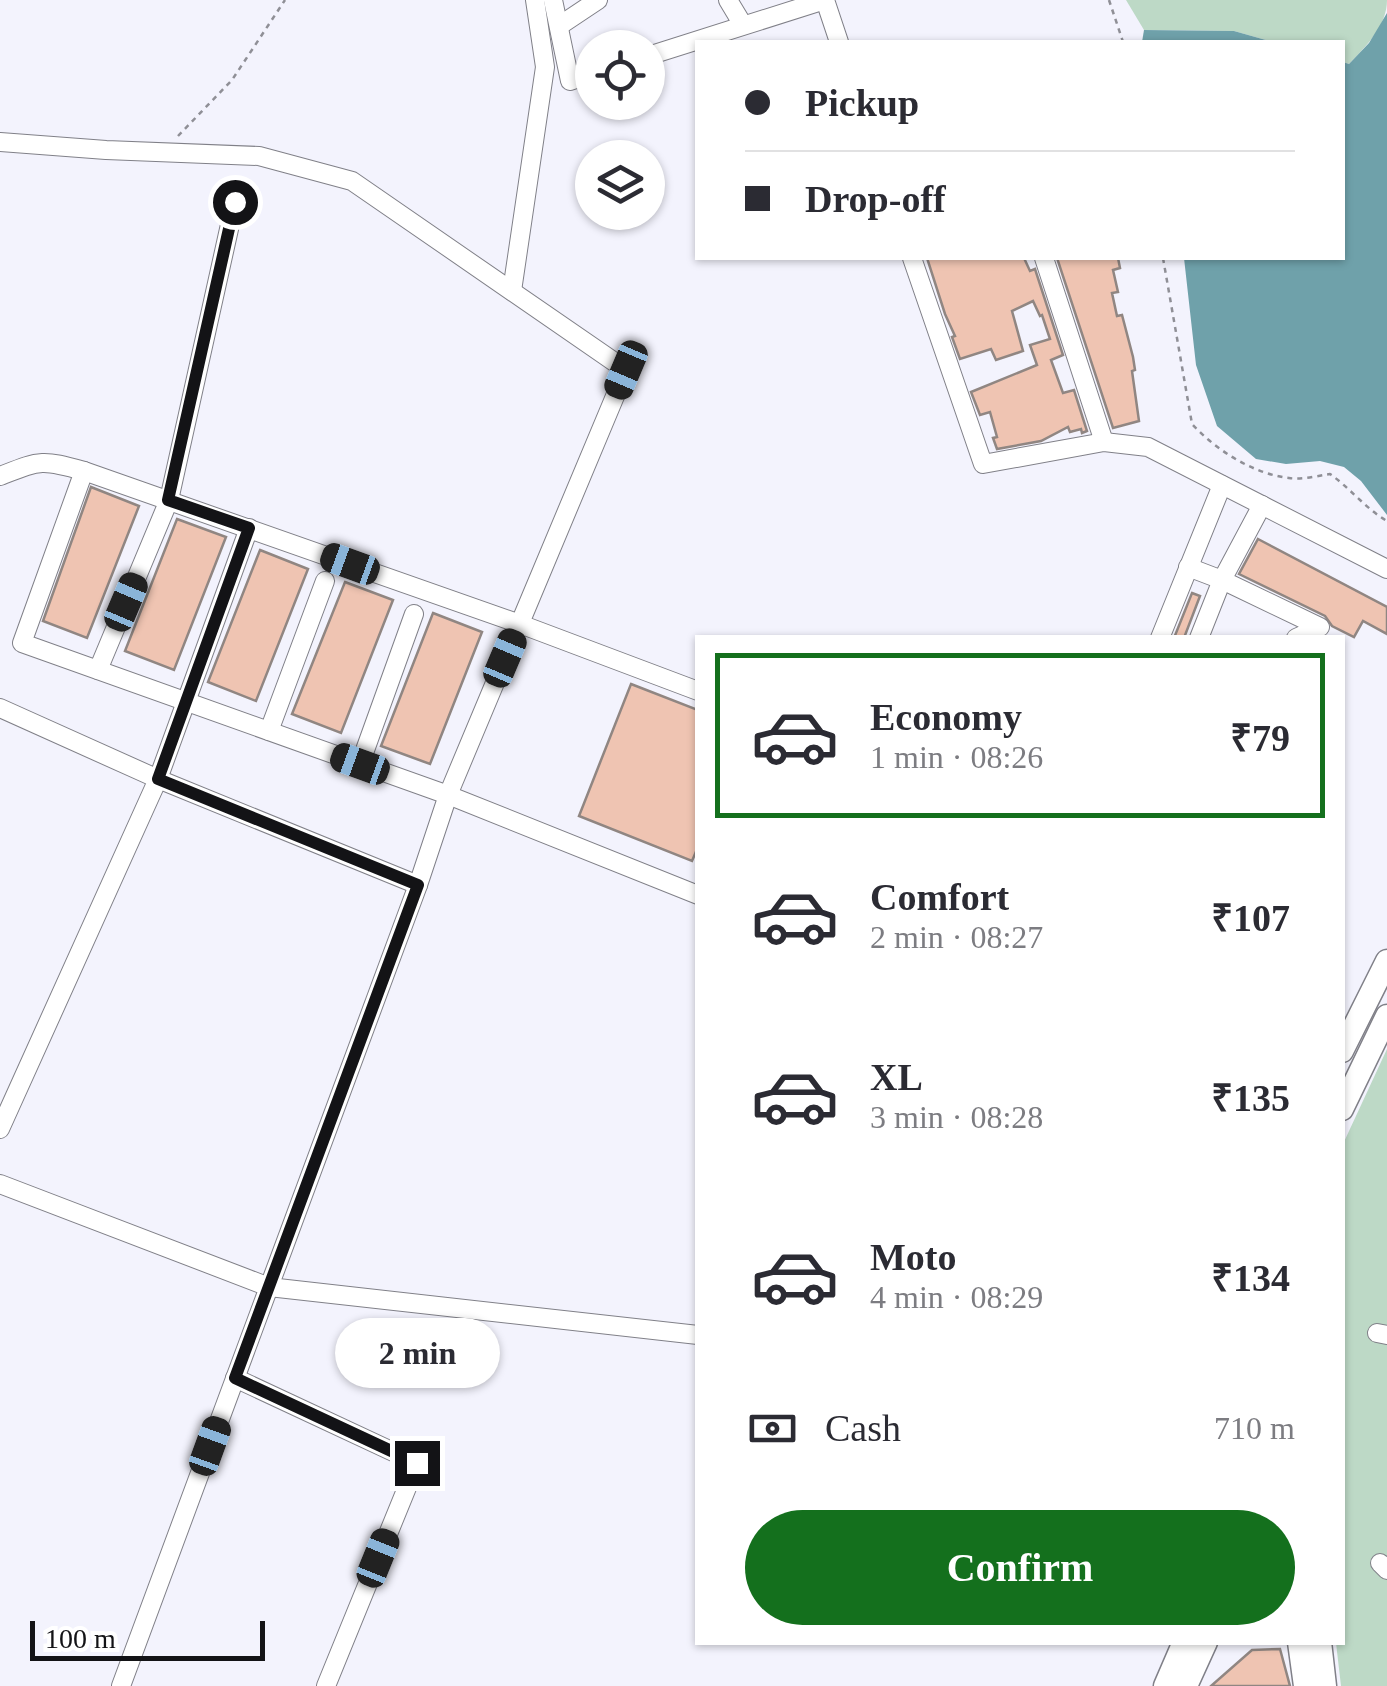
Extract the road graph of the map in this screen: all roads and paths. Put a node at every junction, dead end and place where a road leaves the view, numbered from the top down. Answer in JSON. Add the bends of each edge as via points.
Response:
{"nodes":[{"id":1,"x":285,"y":0,"type":"edge"},
{"id":2,"x":535,"y":0,"type":"edge"},
{"id":3,"x":553,"y":0,"type":"edge"},
{"id":4,"x":598,"y":0,"type":"edge"},
{"id":5,"x":728,"y":0,"type":"edge"},
{"id":6,"x":825,"y":0,"type":"edge"},
{"id":7,"x":1109,"y":0,"type":"edge"},
{"id":8,"x":742,"y":24,"type":"junction"},
{"id":9,"x":558,"y":26,"type":"junction"},
{"id":10,"x":838,"y":40,"type":"edge"},
{"id":11,"x":1122,"y":40,"type":"edge"},
{"id":12,"x":665,"y":50,"type":"edge"},
{"id":13,"x":575,"y":79,"type":"edge"},
{"id":14,"x":0,"y":142,"type":"edge"},
{"id":15,"x":155,"y":152,"type":"junction"},
{"id":16,"x":235,"y":202,"type":"dead end"},
{"id":17,"x":913,"y":260,"type":"edge"},
{"id":18,"x":1045,"y":260,"type":"edge"},
{"id":19,"x":1164,"y":260,"type":"edge"},
{"id":20,"x":512,"y":291,"type":"junction"},
{"id":21,"x":1104,"y":442,"type":"junction"},
{"id":22,"x":84,"y":471,"type":"junction"},
{"id":23,"x":0,"y":476,"type":"edge"},
{"id":24,"x":1222,"y":485,"type":"junction"},
{"id":25,"x":168,"y":500,"type":"junction"},
{"id":26,"x":1262,"y":505,"type":"junction"},
{"id":27,"x":1387,"y":521,"type":"edge"},
{"id":28,"x":249,"y":528,"type":"junction"},
{"id":29,"x":1188,"y":567,"type":"junction"},
{"id":30,"x":1387,"y":569,"type":"edge"},
{"id":31,"x":1222,"y":580,"type":"junction"},
{"id":32,"x":325,"y":581,"type":"dead end"},
{"id":33,"x":414,"y":614,"type":"dead end"},
{"id":34,"x":520,"y":624,"type":"junction"},
{"id":35,"x":1161,"y":635,"type":"edge"},
{"id":36,"x":1200,"y":635,"type":"edge"},
{"id":37,"x":1303,"y":635,"type":"edge"},
{"id":38,"x":98,"y":670,"type":"junction"},
{"id":39,"x":695,"y":690,"type":"edge"},
{"id":40,"x":186,"y":702,"type":"junction"},
{"id":41,"x":0,"y":708,"type":"edge"},
{"id":42,"x":269,"y":731,"type":"junction"},
{"id":43,"x":360,"y":764,"type":"junction"},
{"id":44,"x":158,"y":779,"type":"junction"},
{"id":45,"x":448,"y":795,"type":"junction"},
{"id":46,"x":418,"y":885,"type":"junction"},
{"id":47,"x":695,"y":894,"type":"edge"},
{"id":48,"x":1387,"y":962,"type":"edge"},
{"id":49,"x":1385,"y":1027,"type":"edge"},
{"id":50,"x":1345,"y":1046,"type":"edge"},
{"id":51,"x":1345,"y":1103,"type":"edge"},
{"id":52,"x":0,"y":1129,"type":"edge"},
{"id":53,"x":0,"y":1184,"type":"edge"},
{"id":54,"x":269,"y":1287,"type":"junction"},
{"id":55,"x":695,"y":1335,"type":"edge"},
{"id":56,"x":235,"y":1378,"type":"junction"},
{"id":57,"x":1183,"y":1645,"type":"edge"},
{"id":58,"x":1205,"y":1645,"type":"edge"},
{"id":59,"x":1299,"y":1645,"type":"edge"},
{"id":60,"x":1320,"y":1645,"type":"edge"},
{"id":61,"x":120,"y":1686,"type":"edge"},
{"id":62,"x":326,"y":1686,"type":"edge"},
{"id":63,"x":1165,"y":1686,"type":"edge"},
{"id":64,"x":1186,"y":1686,"type":"edge"},
{"id":65,"x":1306,"y":1686,"type":"edge"},
{"id":66,"x":1325,"y":1686,"type":"edge"}],
"edges":[{"from":1,"to":15,"type":"path","via":[[232,80]]},
{"from":2,"to":20,"type":"street","via":[[545,67]]},
{"from":3,"to":9,"type":"street"},
{"from":4,"to":9,"type":"street"},
{"from":5,"to":8,"type":"street"},
{"from":6,"to":8,"type":"street"},
{"from":6,"to":10,"type":"street"},
{"from":7,"to":11,"type":"path"},
{"from":8,"to":12,"type":"street"},
{"from":9,"to":13,"type":"street","via":[[570,81]]},
{"from":14,"to":15,"type":"street"},
{"from":15,"to":20,"type":"street","via":[[259,156],[352,182]]},
{"from":16,"to":25,"type":"street"},
{"from":17,"to":21,"type":"street","via":[[984,464]]},
{"from":18,"to":21,"type":"street"},
{"from":19,"to":27,"type":"path","via":[[1192,424],[1209,443],[1256,469],[1291,479],[1330,474]]},
{"from":20,"to":34,"type":"street","via":[[626,370]]},
{"from":21,"to":24,"type":"street","via":[[1148,447]]},
{"from":22,"to":23,"type":"street","via":[[39,462]]},
{"from":22,"to":25,"type":"street"},
{"from":22,"to":38,"type":"street","via":[[22,643]]},
{"from":24,"to":26,"type":"street"},
{"from":24,"to":29,"type":"street"},
{"from":25,"to":28,"type":"street"},
{"from":25,"to":38,"type":"street"},
{"from":26,"to":30,"type":"street"},
{"from":26,"to":31,"type":"street"},
{"from":28,"to":34,"type":"street"},
{"from":28,"to":40,"type":"street"},
{"from":29,"to":31,"type":"street"},
{"from":29,"to":35,"type":"street"},
{"from":31,"to":36,"type":"street"},
{"from":31,"to":37,"type":"street","via":[[1320,628]]},
{"from":32,"to":42,"type":"street"},
{"from":33,"to":43,"type":"street"},
{"from":34,"to":39,"type":"street"},
{"from":34,"to":45,"type":"street"},
{"from":38,"to":40,"type":"street"},
{"from":40,"to":42,"type":"street"},
{"from":40,"to":44,"type":"street"},
{"from":41,"to":44,"type":"street"},
{"from":42,"to":43,"type":"street"},
{"from":43,"to":45,"type":"street"},
{"from":44,"to":46,"type":"street"},
{"from":44,"to":52,"type":"street"},
{"from":45,"to":46,"type":"street"},
{"from":45,"to":47,"type":"street"},
{"from":46,"to":54,"type":"street"},
{"from":48,"to":50,"type":"main road"},
{"from":49,"to":51,"type":"main road"},
{"from":53,"to":54,"type":"street"},
{"from":54,"to":55,"type":"street"},
{"from":54,"to":56,"type":"street"},
{"from":56,"to":61,"type":"street"},
{"from":56,"to":62,"type":"street","via":[[417,1463]]},
{"from":57,"to":63,"type":"main road"},
{"from":58,"to":64,"type":"main road"},
{"from":59,"to":65,"type":"main road"},
{"from":60,"to":66,"type":"main road"}]}
